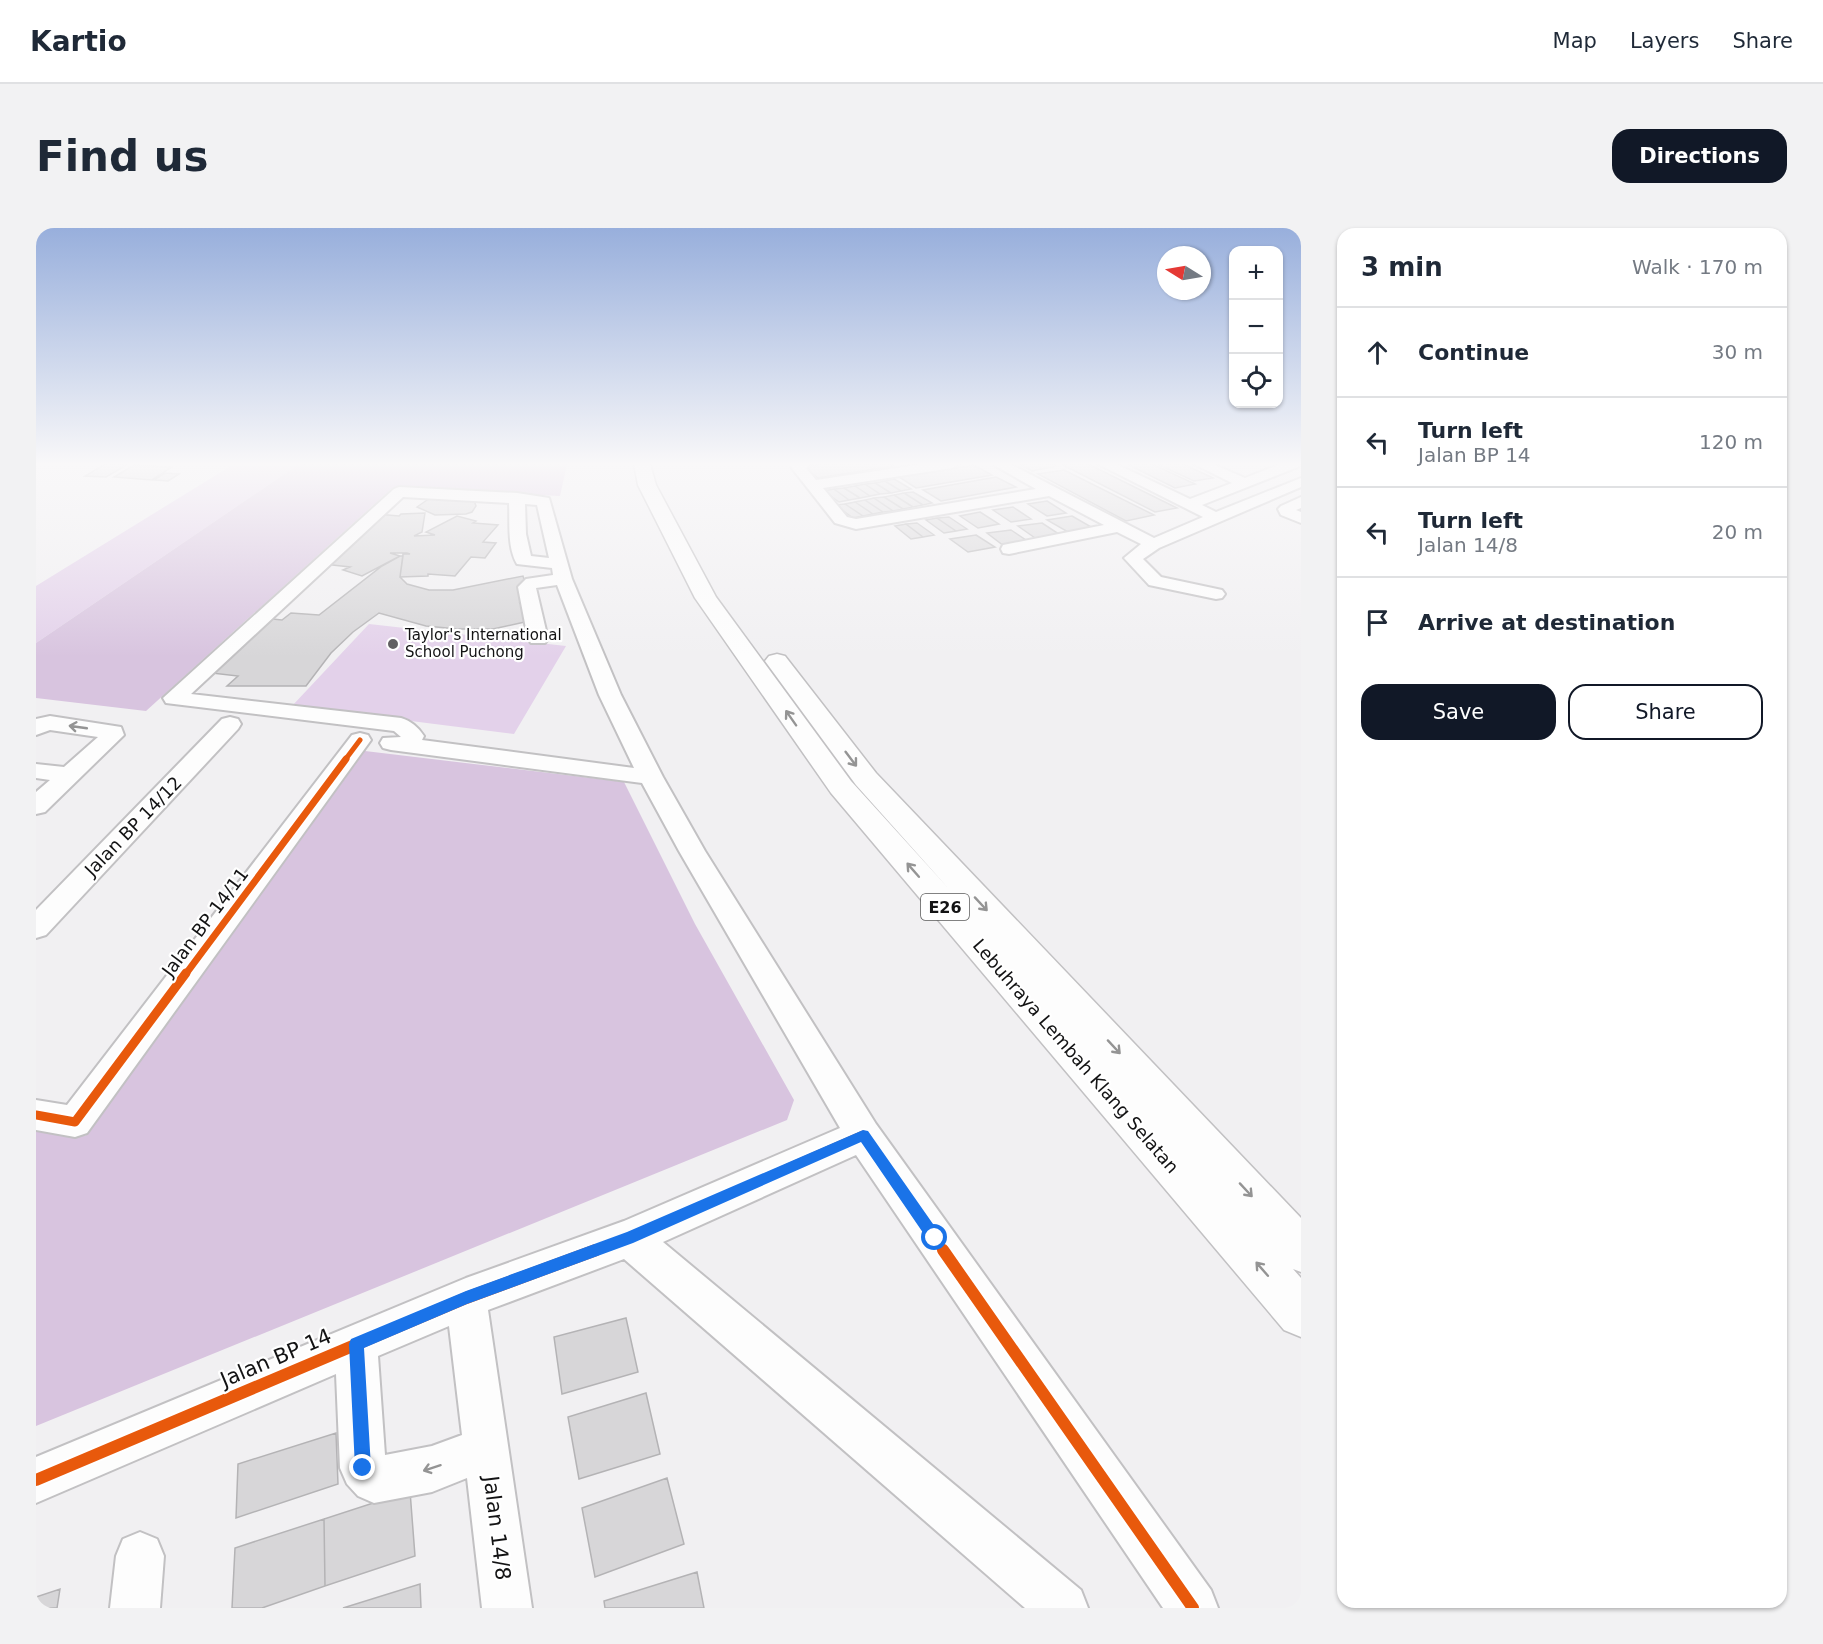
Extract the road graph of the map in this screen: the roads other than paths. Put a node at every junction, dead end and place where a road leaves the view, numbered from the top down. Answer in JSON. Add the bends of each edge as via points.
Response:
{"nodes":[{"id":1,"x":359,"y":528,"type":"edge"},
{"id":2,"x":518,"y":528,"type":"edge"},
{"id":3,"x":551,"y":528,"type":"edge"},
{"id":4,"x":670,"y":528,"type":"edge"},
{"id":5,"x":692,"y":528,"type":"edge"},
{"id":6,"x":1111,"y":528,"type":"edge"},
{"id":7,"x":1121,"y":528,"type":"edge"},
{"id":8,"x":1177,"y":528,"type":"edge"},
{"id":9,"x":1153,"y":544,"type":"junction"},
{"id":10,"x":1009,"y":549,"type":"dead end"},
{"id":11,"x":561,"y":572,"type":"junction"},
{"id":12,"x":1216,"y":594,"type":"dead end"},
{"id":13,"x":538,"y":639,"type":"dead end"},
{"id":14,"x":174,"y":698,"type":"junction"},
{"id":15,"x":230,"y":724,"type":"junction"},
{"id":16,"x":36,"y":728,"type":"edge"},
{"id":17,"x":360,"y":740,"type":"junction"},
{"id":18,"x":407,"y":745,"type":"junction"},
{"id":19,"x":36,"y":771,"type":"edge"},
{"id":20,"x":70,"y":775,"type":"junction"},
{"id":21,"x":651,"y":777,"type":"junction"},
{"id":22,"x":36,"y":806,"type":"edge"},
{"id":23,"x":36,"y":928,"type":"edge"},
{"id":24,"x":36,"y":1116,"type":"edge"},
{"id":25,"x":863,"y":1135,"type":"junction"},
{"id":26,"x":629,"y":1238,"type":"junction"},
{"id":27,"x":1301,"y":1250,"type":"edge"},
{"id":28,"x":466,"y":1298,"type":"junction"},
{"id":29,"x":1301,"y":1313,"type":"edge"},
{"id":30,"x":356,"y":1344,"type":"junction"},
{"id":31,"x":487,"y":1448,"type":"junction"},
{"id":32,"x":36,"y":1480,"type":"edge"},
{"id":33,"x":140,"y":1556,"type":"dead end"},
{"id":34,"x":135,"y":1608,"type":"edge"},
{"id":35,"x":507,"y":1608,"type":"edge"},
{"id":36,"x":1063,"y":1608,"type":"edge"},
{"id":37,"x":1193,"y":1608,"type":"edge"}],
"edges":[{"from":1,"to":14,"type":"street"},
{"from":2,"to":11,"type":"street","via":[[524,560]]},
{"from":3,"to":11,"type":"street"},
{"from":29,"to":4,"type":"highway","name":"Lebuhraya Lembah Klang Selatan","number":"E26","one_way":true,"via":[[840,787],[706,598]]},
{"from":5,"to":27,"type":"highway","name":"Lebuhraya Lembah Klang Selatan","number":"E26","one_way":true,"via":[[728,595],[866,779]]},
{"from":6,"to":10,"type":"street"},
{"from":7,"to":9,"type":"street"},
{"from":8,"to":9,"type":"street"},
{"from":9,"to":12,"type":"street","via":[[1133,558],[1155,581]]},
{"from":11,"to":13,"type":"street","via":[[528,587]]},
{"from":11,"to":21,"type":"street","via":[[610,694]]},
{"from":14,"to":15,"type":"street","via":[[162,713],[164,716]]},
{"from":14,"to":18,"type":"street","via":[[402,725],[413,736]]},
{"from":15,"to":17,"type":"street"},
{"from":15,"to":23,"type":"street","name":"Jalan BP 14/12"},
{"from":20,"to":16,"type":"street","one_way":true,"via":[[113,732],[50,723]]},
{"from":17,"to":18,"type":"street"},
{"from":17,"to":24,"type":"street","name":"Jalan BP 14/11","via":[[75,1122]]},
{"from":18,"to":21,"type":"street"},
{"from":19,"to":20,"type":"street"},
{"from":20,"to":22,"type":"street"},
{"from":21,"to":25,"type":"street"},
{"from":25,"to":26,"type":"street","name":"Jalan BP 14"},
{"from":25,"to":37,"type":"street"},
{"from":26,"to":28,"type":"street","name":"Jalan BP 14"},
{"from":26,"to":36,"type":"street"},
{"from":28,"to":30,"type":"street","name":"Jalan BP 14"},
{"from":28,"to":31,"type":"street","name":"Jalan 14/8"},
{"from":31,"to":30,"type":"street","name":"Jalan 14/8","one_way":true,"via":[[432,1469],[374,1480],[363,1468]]},
{"from":30,"to":32,"type":"street","name":"Jalan BP 14"},
{"from":31,"to":35,"type":"street","name":"Jalan 14/8"},
{"from":33,"to":34,"type":"street"}]}
